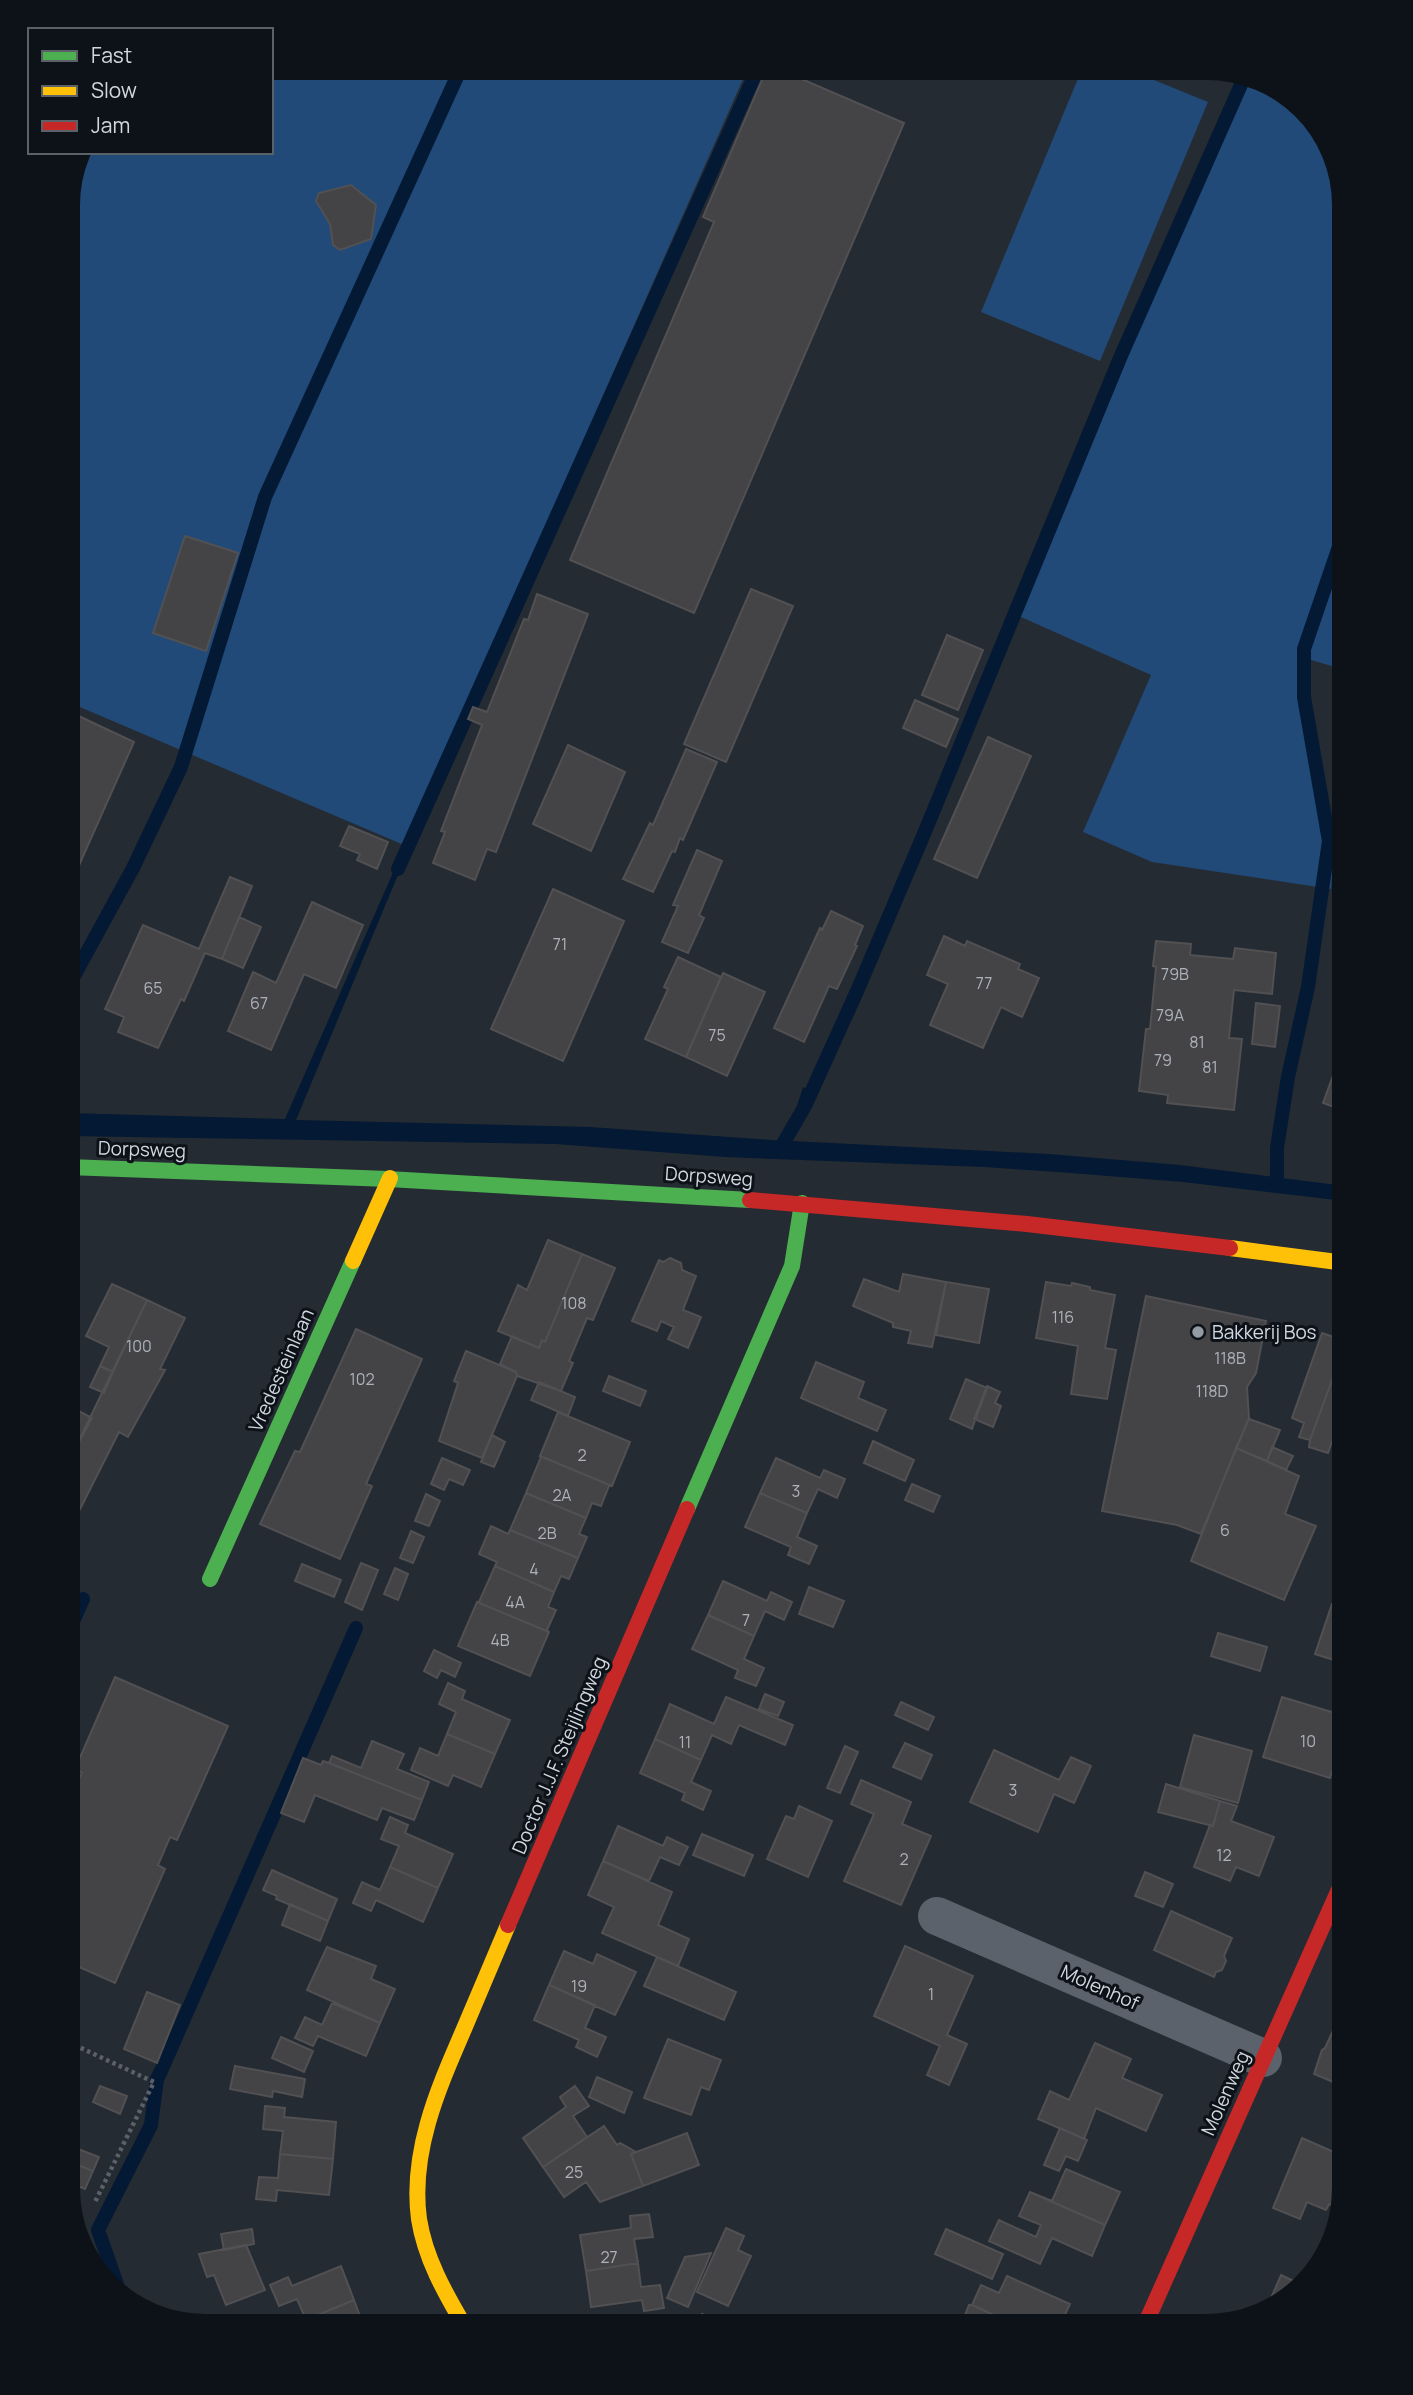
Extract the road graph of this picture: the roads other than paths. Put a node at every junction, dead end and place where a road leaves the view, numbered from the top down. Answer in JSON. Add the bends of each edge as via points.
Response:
{"nodes":[{"id":1,"x":81,"y":1167,"type":"edge"},
{"id":2,"x":390,"y":1178,"type":"junction"},
{"id":3,"x":802,"y":1203,"type":"junction"},
{"id":4,"x":1333,"y":1261,"type":"edge"},
{"id":5,"x":211,"y":1579,"type":"dead end"},
{"id":6,"x":1333,"y":1903,"type":"edge"},
{"id":7,"x":937,"y":1916,"type":"dead end"},
{"id":8,"x":1263,"y":2058,"type":"junction"},
{"id":9,"x":458,"y":2314,"type":"edge"},
{"id":10,"x":1150,"y":2314,"type":"edge"}],
"edges":[{"from":1,"to":2,"type":"street","name":"Dorpsweg"},
{"from":2,"to":3,"type":"street","name":"Dorpsweg"},
{"from":2,"to":5,"type":"street","name":"Vredesteinlaan"},
{"from":3,"to":4,"type":"street","name":"Dorpsweg","via":[[1193,1241]]},
{"from":3,"to":9,"type":"street","name":"Doctor J.J.F. Steijlingweg","via":[[792,1266],[437,2091],[421,2149],[417,2204],[425,2249]]},
{"from":6,"to":8,"type":"street","name":"Molenweg"},
{"from":7,"to":8,"type":"street","name":"Molenhof"},
{"from":8,"to":10,"type":"street","name":"Molenweg"}]}
